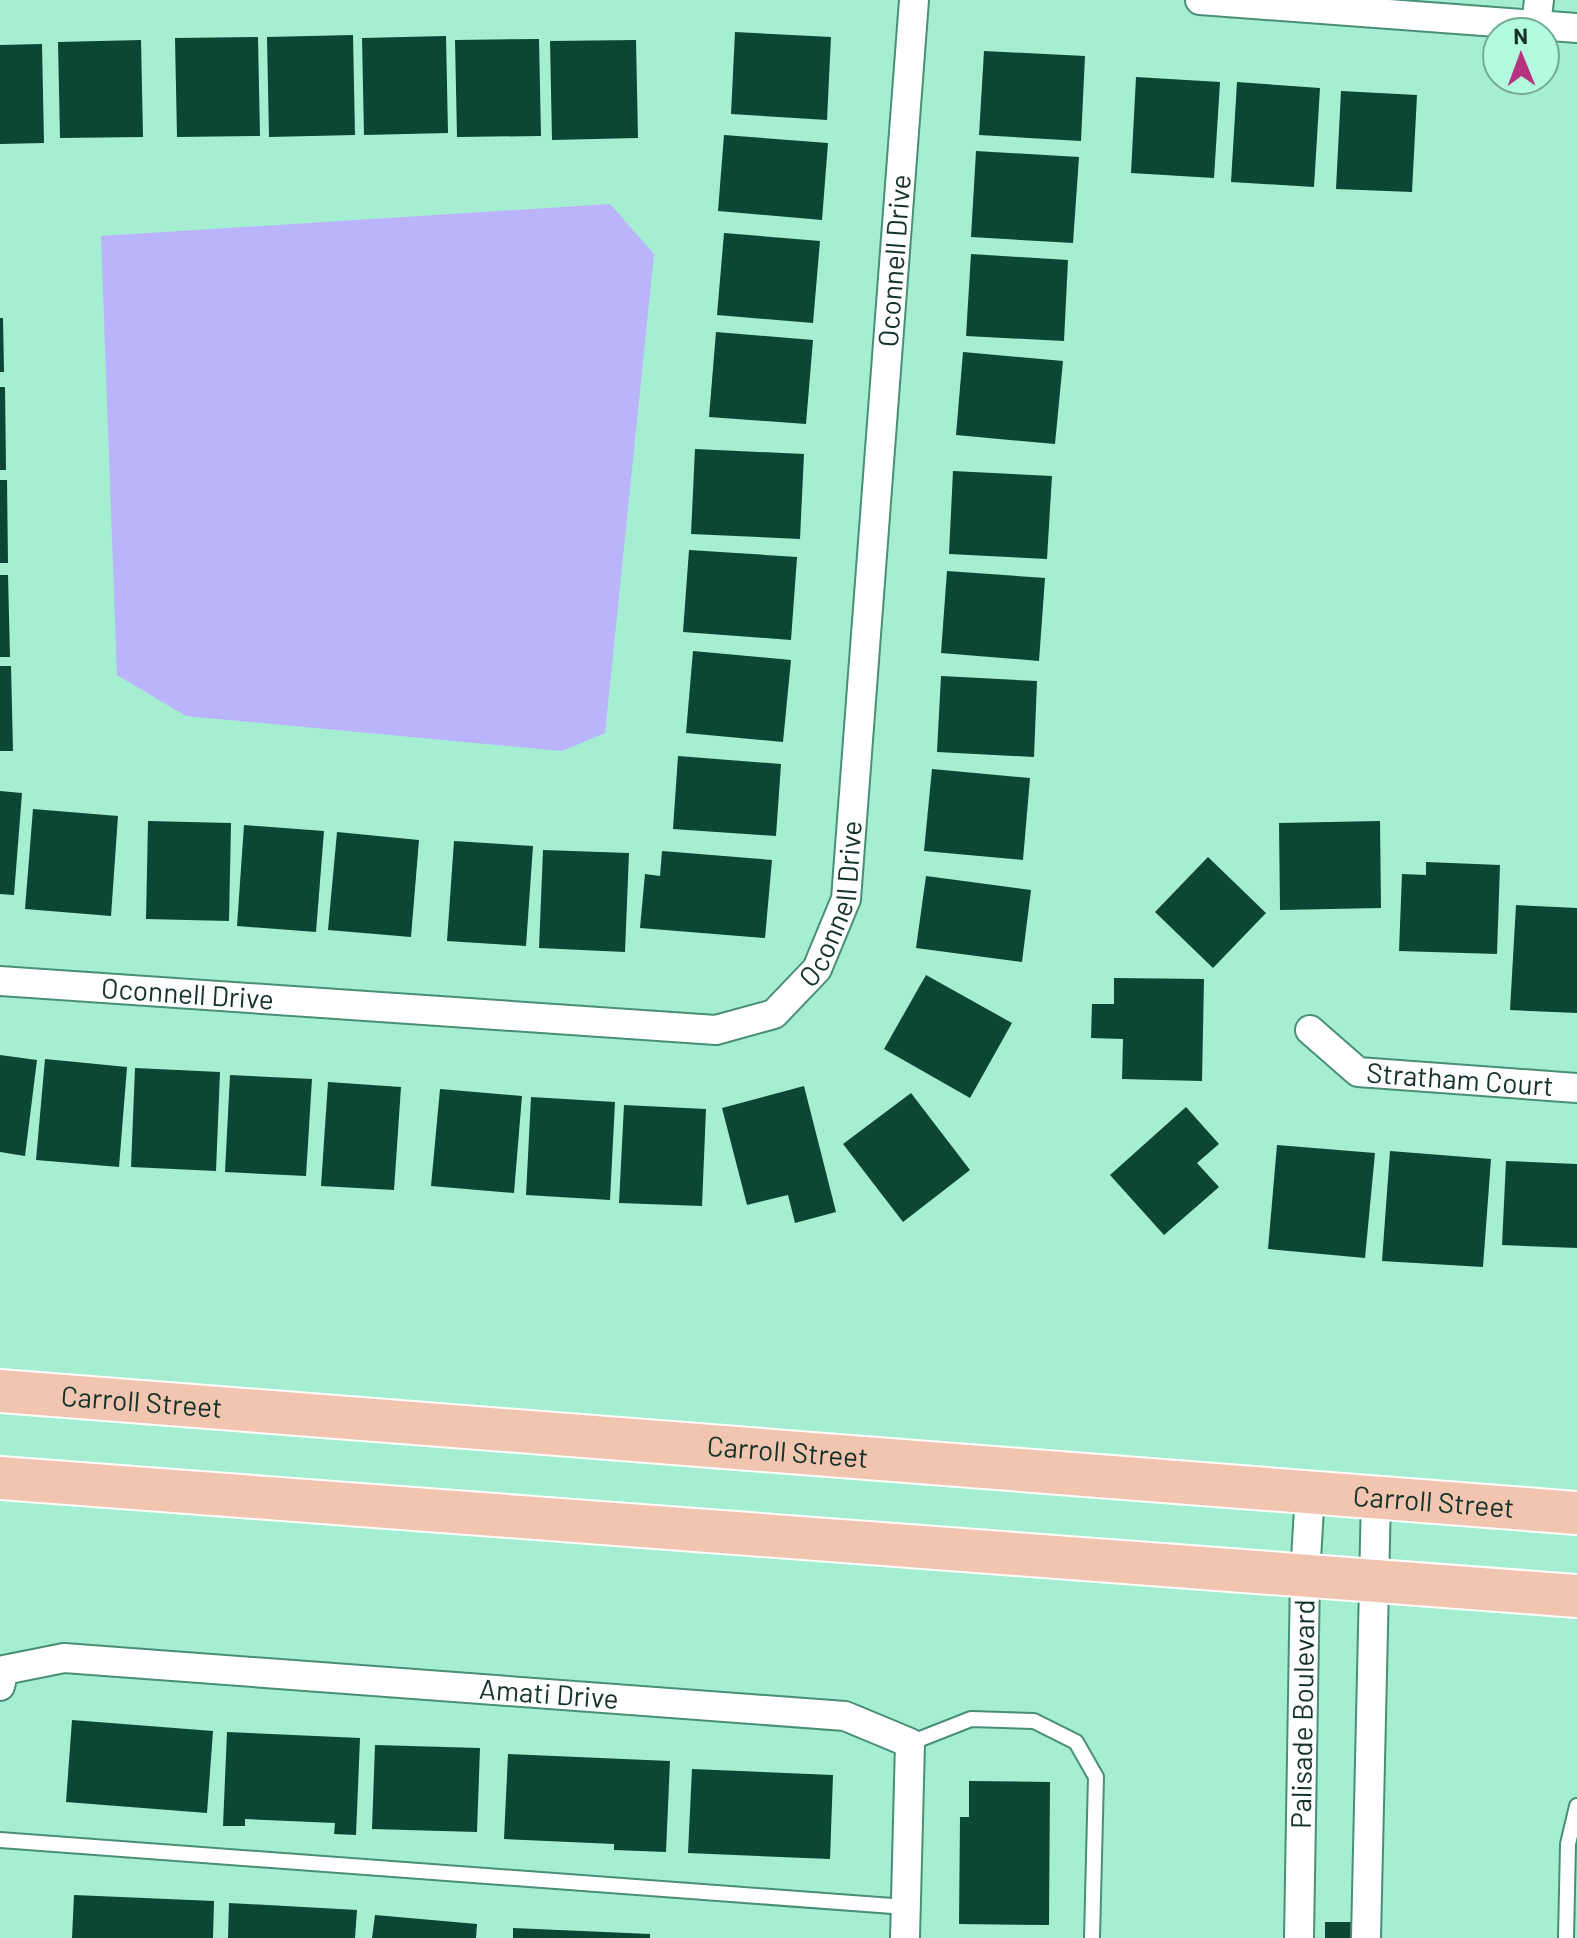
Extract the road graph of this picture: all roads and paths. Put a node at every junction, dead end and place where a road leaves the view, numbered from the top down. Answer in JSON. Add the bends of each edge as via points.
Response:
{"nodes":[{"id":1,"x":914,"y":0,"type":"edge"},
{"id":2,"x":1200,"y":0,"type":"edge"},
{"id":3,"x":1497,"y":11,"type":"edge"},
{"id":4,"x":1538,"y":13,"type":"edge"},
{"id":5,"x":1577,"y":28,"type":"edge"},
{"id":6,"x":0,"y":981,"type":"edge"},
{"id":7,"x":1310,"y":1030,"type":"dead end"},
{"id":8,"x":1577,"y":1088,"type":"edge"},
{"id":9,"x":0,"y":1391,"type":"edge"},
{"id":10,"x":0,"y":1478,"type":"edge"},
{"id":11,"x":1310,"y":1492,"type":"junction"},
{"id":12,"x":1376,"y":1497,"type":"junction"},
{"id":13,"x":1577,"y":1513,"type":"edge"},
{"id":14,"x":1305,"y":1576,"type":"junction"},
{"id":15,"x":1373,"y":1580,"type":"junction"},
{"id":16,"x":1577,"y":1596,"type":"edge"},
{"id":17,"x":1,"y":1673,"type":"edge"},
{"id":18,"x":910,"y":1743,"type":"junction"},
{"id":19,"x":1577,"y":1806,"type":"edge"},
{"id":20,"x":0,"y":1840,"type":"edge"},
{"id":21,"x":906,"y":1907,"type":"junction"},
{"id":22,"x":905,"y":1938,"type":"edge"},
{"id":23,"x":1092,"y":1938,"type":"edge"},
{"id":24,"x":1299,"y":1938,"type":"edge"},
{"id":25,"x":1366,"y":1938,"type":"edge"},
{"id":26,"x":1566,"y":1938,"type":"edge"}],
"edges":[{"from":1,"to":6,"type":"street","name":"Oconnell Drive","via":[[846,899],[817,969],[774,1014],[716,1030]]},
{"from":2,"to":3,"type":"street"},
{"from":3,"to":4,"type":"street"},
{"from":4,"to":5,"type":"street"},
{"from":7,"to":8,"type":"street","name":"Stratham Court","via":[[1358,1072]]},
{"from":9,"to":11,"type":"main road","name":"Carroll Street"},
{"from":10,"to":14,"type":"main road"},
{"from":11,"to":12,"type":"main road","name":"Carroll Street"},
{"from":11,"to":14,"type":"street","name":"Palisade Boulevard"},
{"from":12,"to":13,"type":"main road","name":"Carroll Street"},
{"from":12,"to":15,"type":"street"},
{"from":14,"to":15,"type":"main road"},
{"from":14,"to":24,"type":"street","name":"Palisade Boulevard"},
{"from":15,"to":16,"type":"main road"},
{"from":15,"to":25,"type":"street"},
{"from":17,"to":18,"type":"street","name":"Amati Drive","via":[[64,1658],[845,1716]]},
{"from":18,"to":21,"type":"street"},
{"from":18,"to":23,"type":"lane","via":[[971,1719],[1034,1721],[1076,1742],[1096,1777]]},
{"from":19,"to":26,"type":"lane","via":[[1568,1844]]},
{"from":20,"to":21,"type":"lane"},
{"from":21,"to":22,"type":"street"}]}
